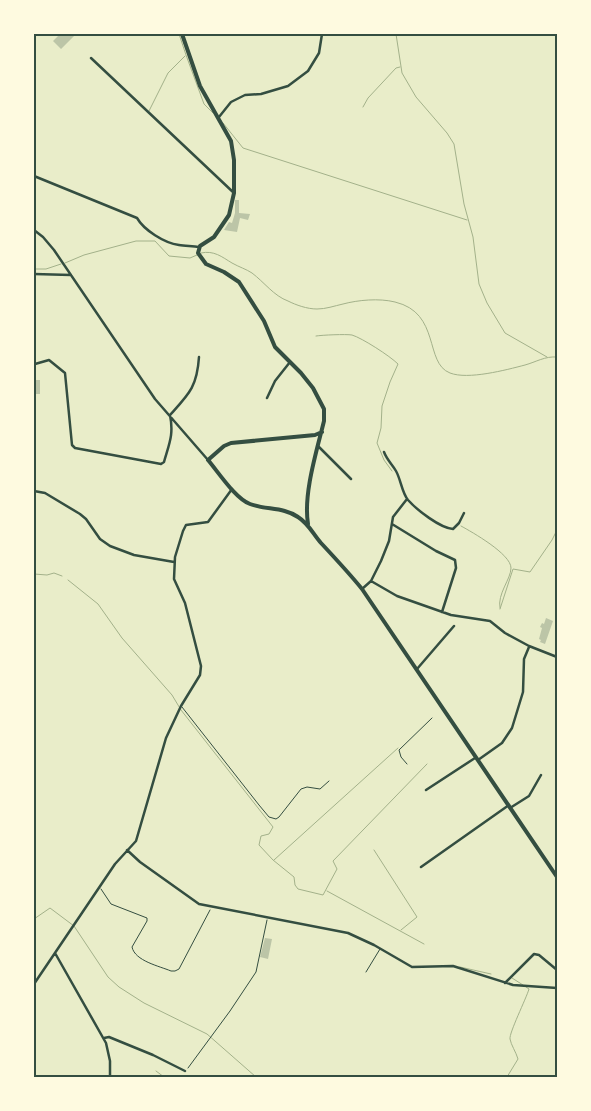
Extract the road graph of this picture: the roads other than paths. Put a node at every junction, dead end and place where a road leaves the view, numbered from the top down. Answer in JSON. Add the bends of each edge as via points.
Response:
{"nodes":[{"id":1,"x":182,"y":34,"type":"edge"},
{"id":2,"x":322,"y":34,"type":"edge"},
{"id":3,"x":91,"y":58,"type":"dead end"},
{"id":4,"x":219,"y":117,"type":"junction"},
{"id":5,"x":34,"y":176,"type":"edge"},
{"id":6,"x":234,"y":193,"type":"junction"},
{"id":7,"x":34,"y":230,"type":"edge"},
{"id":8,"x":199,"y":247,"type":"junction"},
{"id":9,"x":34,"y":274,"type":"edge"},
{"id":10,"x":71,"y":275,"type":"junction"},
{"id":11,"x":199,"y":357,"type":"dead end"},
{"id":12,"x":290,"y":362,"type":"junction"},
{"id":13,"x":35,"y":364,"type":"dead end"},
{"id":14,"x":267,"y":398,"type":"dead end"},
{"id":15,"x":170,"y":415,"type":"junction"},
{"id":16,"x":322,"y":432,"type":"junction"},
{"id":17,"x":315,"y":435,"type":"junction"},
{"id":18,"x":319,"y":441,"type":"junction"},
{"id":19,"x":318,"y":446,"type":"junction"},
{"id":20,"x":384,"y":452,"type":"dead end"},
{"id":21,"x":208,"y":460,"type":"junction"},
{"id":22,"x":351,"y":479,"type":"dead end"},
{"id":23,"x":232,"y":490,"type":"junction"},
{"id":24,"x":34,"y":491,"type":"edge"},
{"id":25,"x":407,"y":499,"type":"junction"},
{"id":26,"x":464,"y":513,"type":"dead end"},
{"id":27,"x":308,"y":524,"type":"junction"},
{"id":28,"x":392,"y":524,"type":"junction"},
{"id":29,"x":174,"y":562,"type":"junction"},
{"id":30,"x":370,"y":581,"type":"junction"},
{"id":31,"x":362,"y":589,"type":"junction"},
{"id":32,"x":442,"y":612,"type":"junction"},
{"id":33,"x":454,"y":626,"type":"dead end"},
{"id":34,"x":530,"y":646,"type":"junction"},
{"id":35,"x":557,"y":657,"type":"edge"},
{"id":36,"x":417,"y":669,"type":"junction"},
{"id":37,"x":181,"y":706,"type":"junction"},
{"id":38,"x":432,"y":718,"type":"dead end"},
{"id":39,"x":478,"y":758,"type":"junction"},
{"id":40,"x":407,"y":764,"type":"dead end"},
{"id":41,"x":541,"y":775,"type":"dead end"},
{"id":42,"x":329,"y":781,"type":"dead end"},
{"id":43,"x":426,"y":790,"type":"dead end"},
{"id":44,"x":510,"y":807,"type":"junction"},
{"id":45,"x":127,"y":850,"type":"junction"},
{"id":46,"x":421,"y":867,"type":"dead end"},
{"id":47,"x":557,"y":877,"type":"edge"},
{"id":48,"x":381,"y":948,"type":"junction"},
{"id":49,"x":55,"y":953,"type":"junction"},
{"id":50,"x":557,"y":970,"type":"edge"},
{"id":51,"x":366,"y":972,"type":"dead end"},
{"id":52,"x":505,"y":983,"type":"junction"},
{"id":53,"x":34,"y":984,"type":"edge"},
{"id":54,"x":557,"y":988,"type":"edge"},
{"id":55,"x":104,"y":1038,"type":"junction"},
{"id":56,"x":185,"y":1071,"type":"road end"},
{"id":57,"x":110,"y":1077,"type":"edge"}],
"edges":[{"from":1,"to":4,"type":"main road","via":[[200,86]]},
{"from":2,"to":4,"type":"street","via":[[319,53],[308,71],[288,86],[244,95],[231,102]]},
{"from":3,"to":6,"type":"street"},
{"from":4,"to":6,"type":"main road","via":[[233,150]]},
{"from":5,"to":8,"type":"street","via":[[137,218],[142,226],[170,242]]},
{"from":6,"to":8,"type":"main road","via":[[225,223],[214,237]]},
{"from":7,"to":10,"type":"street"},
{"from":8,"to":12,"type":"main road","via":[[198,252],[208,265],[239,282],[264,321],[275,347]]},
{"from":9,"to":10,"type":"street"},
{"from":10,"to":15,"type":"street","via":[[155,399]]},
{"from":11,"to":15,"type":"street","via":[[194,386]]},
{"from":12,"to":14,"type":"street"},
{"from":12,"to":16,"type":"main road","via":[[320,401],[325,415]]},
{"from":13,"to":15,"type":"street","via":[[48,360],[65,373],[72,445],[76,448],[161,464],[172,435]]},
{"from":15,"to":21,"type":"street"},
{"from":16,"to":17,"type":"main road"},
{"from":16,"to":18,"type":"main road"},
{"from":17,"to":18,"type":"main road"},
{"from":17,"to":21,"type":"main road","via":[[231,443]]},
{"from":18,"to":19,"type":"main road"},
{"from":19,"to":22,"type":"street"},
{"from":19,"to":27,"type":"main road","via":[[307,504]]},
{"from":20,"to":25,"type":"street","via":[[398,473]]},
{"from":21,"to":23,"type":"main road"},
{"from":23,"to":27,"type":"main road","via":[[248,503],[287,511]]},
{"from":23,"to":29,"type":"street","via":[[208,522],[186,525]]},
{"from":24,"to":29,"type":"street","via":[[45,493],[80,514],[100,539],[110,546],[142,557]]},
{"from":25,"to":26,"type":"street","via":[[449,529],[457,526]]},
{"from":25,"to":28,"type":"street","via":[[395,513]]},
{"from":27,"to":31,"type":"main road"},
{"from":28,"to":30,"type":"street","via":[[386,550]]},
{"from":28,"to":32,"type":"street","via":[[456,561]]},
{"from":29,"to":37,"type":"street","via":[[174,579],[185,603],[201,666],[198,680]]},
{"from":30,"to":31,"type":"street"},
{"from":30,"to":32,"type":"street","via":[[397,596]]},
{"from":31,"to":36,"type":"main road"},
{"from":32,"to":34,"type":"street","via":[[490,621],[502,632]]},
{"from":33,"to":36,"type":"street"},
{"from":34,"to":35,"type":"street"},
{"from":34,"to":39,"type":"street","via":[[524,659],[523,692],[508,737]]},
{"from":36,"to":39,"type":"main road","via":[[441,709]]},
{"from":37,"to":42,"type":"lane","via":[[271,818],[279,817],[301,789],[320,790]]},
{"from":37,"to":45,"type":"street","via":[[166,738],[136,841]]},
{"from":38,"to":40,"type":"lane","via":[[400,748],[398,752]]},
{"from":39,"to":43,"type":"street"},
{"from":39,"to":44,"type":"main road"},
{"from":41,"to":44,"type":"street","via":[[528,796]]},
{"from":44,"to":46,"type":"street"},
{"from":44,"to":47,"type":"main road"},
{"from":45,"to":48,"type":"street","via":[[199,904],[348,933]]},
{"from":45,"to":49,"type":"street"},
{"from":48,"to":51,"type":"lane"},
{"from":48,"to":52,"type":"street","via":[[412,967],[453,966]]},
{"from":49,"to":53,"type":"street"},
{"from":49,"to":55,"type":"street"},
{"from":50,"to":52,"type":"street","via":[[534,954]]},
{"from":52,"to":54,"type":"street"},
{"from":55,"to":56,"type":"street","via":[[144,1051]]},
{"from":55,"to":57,"type":"street","via":[[110,1054]]}]}
